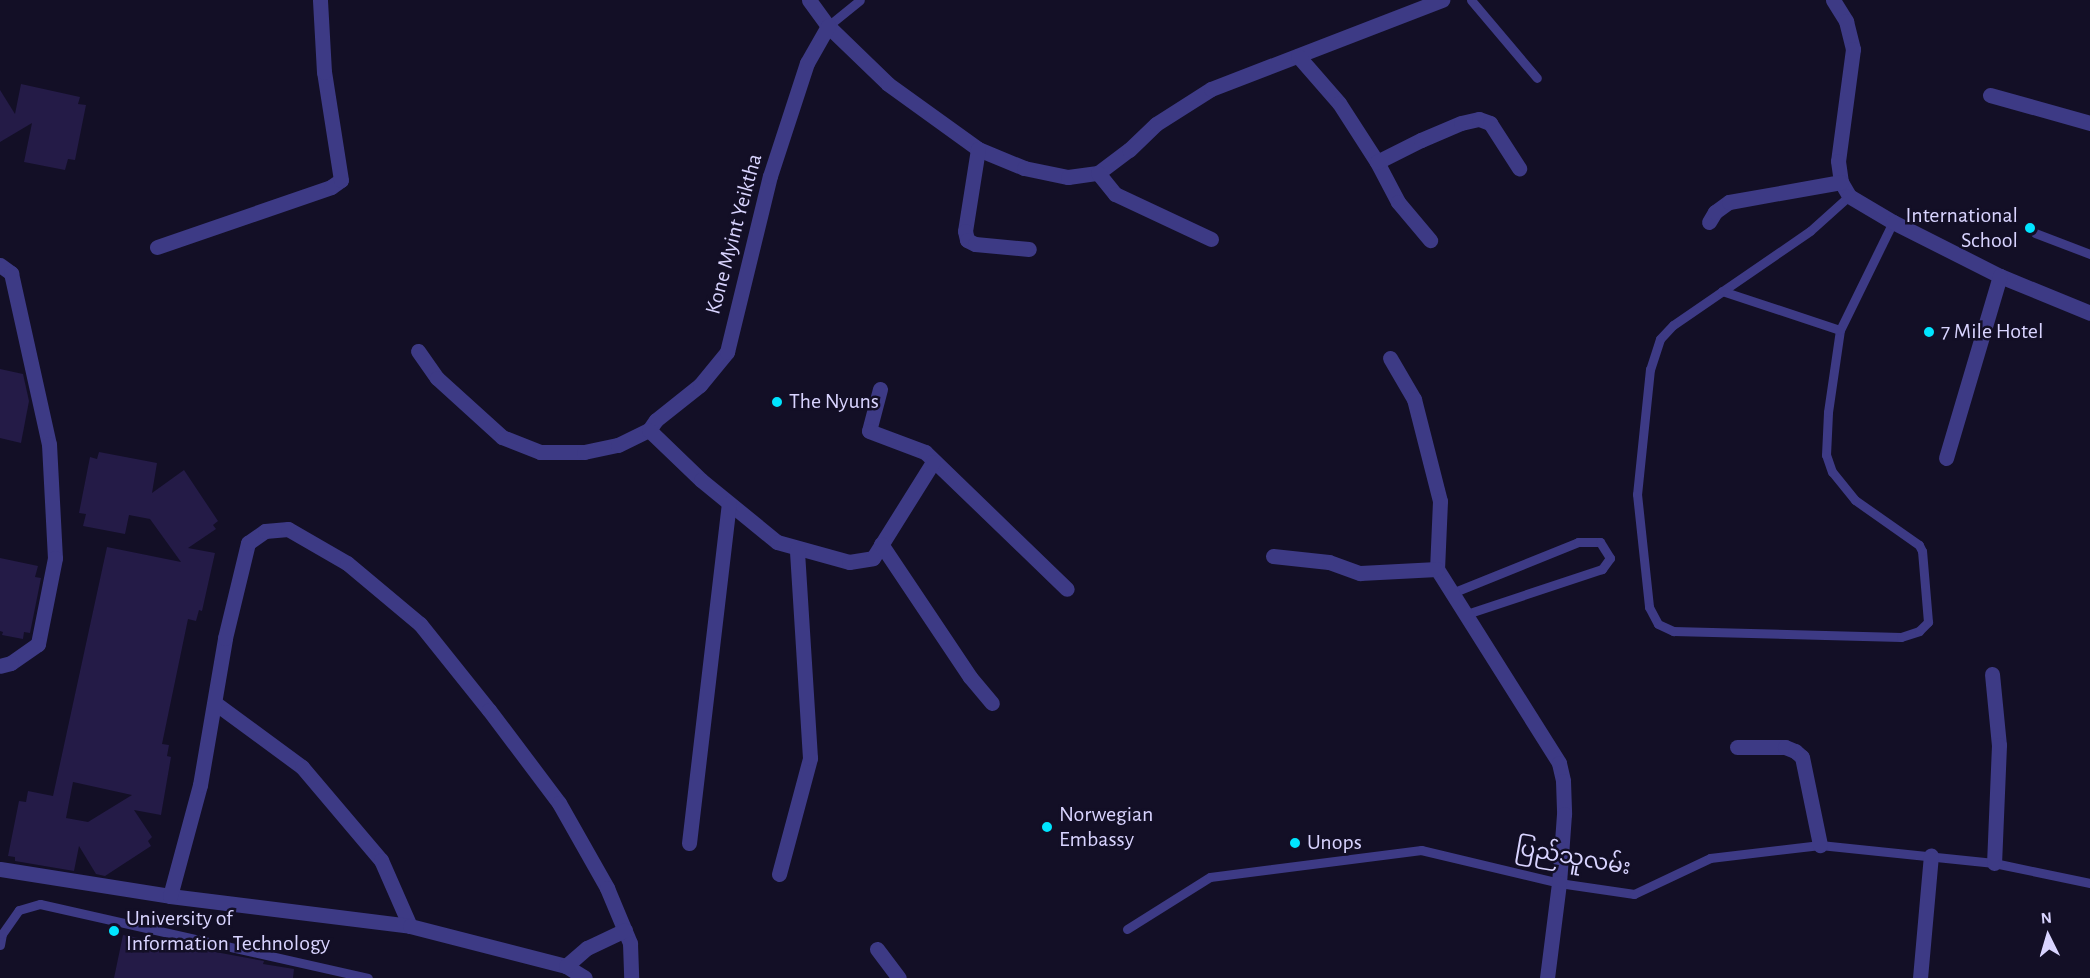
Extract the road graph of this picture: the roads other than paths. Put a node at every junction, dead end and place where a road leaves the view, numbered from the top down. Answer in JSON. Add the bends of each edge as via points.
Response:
{"nodes":[{"id":1,"x":320,"y":0,"type":"edge"},
{"id":2,"x":809,"y":0,"type":"edge"},
{"id":3,"x":860,"y":0,"type":"edge"},
{"id":4,"x":1442,"y":0,"type":"edge"},
{"id":5,"x":1471,"y":0,"type":"edge"},
{"id":6,"x":1833,"y":0,"type":"edge"},
{"id":7,"x":828,"y":26,"type":"junction"},
{"id":8,"x":1298,"y":56,"type":"junction"},
{"id":9,"x":1536,"y":78,"type":"dead end"},
{"id":10,"x":1990,"y":95,"type":"dead end"},
{"id":11,"x":2090,"y":123,"type":"edge"},
{"id":12,"x":978,"y":149,"type":"junction"},
{"id":13,"x":1377,"y":162,"type":"junction"},
{"id":14,"x":1520,"y":168,"type":"dead end"},
{"id":15,"x":1098,"y":173,"type":"junction"},
{"id":16,"x":1841,"y":182,"type":"junction"},
{"id":17,"x":1849,"y":196,"type":"junction"},
{"id":18,"x":1709,"y":222,"type":"dead end"},
{"id":19,"x":1893,"y":222,"type":"junction"},
{"id":20,"x":2035,"y":233,"type":"dead end"},
{"id":21,"x":1211,"y":239,"type":"dead end"},
{"id":22,"x":1430,"y":240,"type":"dead end"},
{"id":23,"x":157,"y":247,"type":"dead end"},
{"id":24,"x":1029,"y":249,"type":"dead end"},
{"id":25,"x":2090,"y":254,"type":"edge"},
{"id":26,"x":0,"y":265,"type":"edge"},
{"id":27,"x":2000,"y":276,"type":"junction"},
{"id":28,"x":1722,"y":291,"type":"junction"},
{"id":29,"x":2090,"y":313,"type":"edge"},
{"id":30,"x":1840,"y":330,"type":"junction"},
{"id":31,"x":418,"y":351,"type":"dead end"},
{"id":32,"x":1390,"y":358,"type":"dead end"},
{"id":33,"x":880,"y":389,"type":"dead end"},
{"id":34,"x":649,"y":430,"type":"junction"},
{"id":35,"x":1946,"y":458,"type":"dead end"},
{"id":36,"x":933,"y":462,"type":"junction"},
{"id":37,"x":729,"y":503,"type":"junction"},
{"id":38,"x":881,"y":544,"type":"junction"},
{"id":39,"x":797,"y":549,"type":"junction"},
{"id":40,"x":1273,"y":556,"type":"dead end"},
{"id":41,"x":1437,"y":569,"type":"junction"},
{"id":42,"x":1067,"y":589,"type":"dead end"},
{"id":43,"x":1452,"y":593,"type":"junction"},
{"id":44,"x":1464,"y":615,"type":"junction"},
{"id":45,"x":0,"y":666,"type":"edge"},
{"id":46,"x":1992,"y":674,"type":"dead end"},
{"id":47,"x":215,"y":703,"type":"junction"},
{"id":48,"x":992,"y":703,"type":"dead end"},
{"id":49,"x":1737,"y":747,"type":"dead end"},
{"id":50,"x":689,"y":843,"type":"dead end"},
{"id":51,"x":1820,"y":845,"type":"junction"},
{"id":52,"x":1932,"y":855,"type":"junction"},
{"id":53,"x":1994,"y":863,"type":"junction"},
{"id":54,"x":0,"y":869,"type":"edge"},
{"id":55,"x":779,"y":874,"type":"dead end"},
{"id":56,"x":1559,"y":883,"type":"junction"},
{"id":57,"x":2090,"y":883,"type":"edge"},
{"id":58,"x":170,"y":896,"type":"junction"},
{"id":59,"x":410,"y":926,"type":"junction"},
{"id":60,"x":1127,"y":929,"type":"dead end"},
{"id":61,"x":625,"y":930,"type":"junction"},
{"id":62,"x":0,"y":945,"type":"edge"},
{"id":63,"x":878,"y":948,"type":"dead end"},
{"id":64,"x":566,"y":966,"type":"junction"},
{"id":65,"x":368,"y":978,"type":"edge"},
{"id":66,"x":585,"y":978,"type":"edge"},
{"id":67,"x":631,"y":978,"type":"edge"},
{"id":68,"x":899,"y":978,"type":"edge"},
{"id":69,"x":1547,"y":978,"type":"edge"},
{"id":70,"x":1920,"y":978,"type":"edge"}],
"edges":[{"from":1,"to":23,"type":"street","via":[[324,72],[341,180],[331,187]]},
{"from":2,"to":7,"type":"street"},
{"from":3,"to":7,"type":"lane"},
{"from":4,"to":8,"type":"street"},
{"from":5,"to":9,"type":"lane"},
{"from":6,"to":16,"type":"street","via":[[1846,21],[1853,49],[1838,161]]},
{"from":7,"to":12,"type":"street","via":[[888,84]]},
{"from":7,"to":34,"type":"street","name":"Kone Myint Yeiktha","via":[[807,63],[770,176],[727,352],[700,385]]},
{"from":8,"to":13,"type":"street","via":[[1339,103]]},
{"from":8,"to":15,"type":"street","via":[[1211,89],[1156,124]]},
{"from":10,"to":11,"type":"street"},
{"from":12,"to":15,"type":"street","via":[[1024,168],[1068,177]]},
{"from":12,"to":24,"type":"street","via":[[965,231],[967,240]]},
{"from":13,"to":14,"type":"street","via":[[1461,123],[1479,119],[1490,123]]},
{"from":13,"to":22,"type":"street","via":[[1398,202]]},
{"from":15,"to":21,"type":"street","via":[[1115,194]]},
{"from":16,"to":17,"type":"street"},
{"from":16,"to":18,"type":"street","via":[[1729,202]]},
{"from":17,"to":19,"type":"street"},
{"from":17,"to":28,"type":"lane","via":[[1810,231]]},
{"from":19,"to":27,"type":"street"},
{"from":19,"to":30,"type":"lane"},
{"from":20,"to":25,"type":"lane"},
{"from":26,"to":45,"type":"street","via":[[11,273],[49,444],[55,558],[38,644]]},
{"from":27,"to":29,"type":"street"},
{"from":27,"to":35,"type":"street"},
{"from":28,"to":30,"type":"lane"},
{"from":28,"to":30,"type":"lane","via":[[1673,325],[1660,339],[1650,369],[1636,494],[1649,607],[1658,624],[1673,631],[1901,637],[1919,632],[1928,622],[1919,545],[1855,500],[1832,472],[1826,455]]},
{"from":31,"to":34,"type":"street","name":"Kone Myint Yeiktha","via":[[437,378],[502,437],[540,452],[584,452],[618,445]]},
{"from":32,"to":41,"type":"street","via":[[1414,399],[1440,501]]},
{"from":33,"to":36,"type":"street","via":[[869,431],[925,452]]},
{"from":34,"to":37,"type":"street"},
{"from":36,"to":38,"type":"street"},
{"from":36,"to":42,"type":"street"},
{"from":37,"to":39,"type":"street","via":[[777,543]]},
{"from":37,"to":50,"type":"street"},
{"from":38,"to":39,"type":"street","via":[[873,558],[849,562]]},
{"from":38,"to":48,"type":"street","via":[[970,677]]},
{"from":39,"to":55,"type":"street","via":[[810,758]]},
{"from":40,"to":41,"type":"street","via":[[1329,562],[1360,573]]},
{"from":41,"to":43,"type":"street"},
{"from":43,"to":44,"type":"street"},
{"from":43,"to":44,"type":"lane","via":[[1578,542],[1600,542],[1610,558],[1602,569]]},
{"from":44,"to":56,"type":"street","via":[[1559,763],[1564,814]]},
{"from":46,"to":53,"type":"street","via":[[1999,745]]},
{"from":47,"to":58,"type":"street","via":[[200,785]]},
{"from":47,"to":59,"type":"street","via":[[302,767],[381,860]]},
{"from":47,"to":61,"type":"street","via":[[225,638],[248,543],[265,531],[288,529],[347,563],[420,624],[559,803],[607,888]]},
{"from":49,"to":51,"type":"street","via":[[1785,747],[1802,757]]},
{"from":51,"to":52,"type":"lane","name":"ပြည်သူလမ်း"},
{"from":51,"to":56,"type":"lane","name":"ပြည်သူလမ်း","via":[[1710,858],[1634,894]]},
{"from":52,"to":53,"type":"lane","name":"ပြည်သူလမ်း"},
{"from":52,"to":70,"type":"street"},
{"from":53,"to":57,"type":"lane","name":"ပြည်သူလမ်း"},
{"from":54,"to":58,"type":"street"},
{"from":56,"to":60,"type":"lane","name":"ပြည်သူလမ်း","via":[[1421,850],[1210,877]]},
{"from":56,"to":69,"type":"street"},
{"from":58,"to":59,"type":"street"},
{"from":59,"to":64,"type":"street"},
{"from":61,"to":64,"type":"street","via":[[587,948]]},
{"from":61,"to":67,"type":"street","via":[[630,943]]},
{"from":62,"to":65,"type":"lane","via":[[2,934],[19,910],[40,904]]},
{"from":63,"to":68,"type":"street"},
{"from":64,"to":66,"type":"street"}]}
